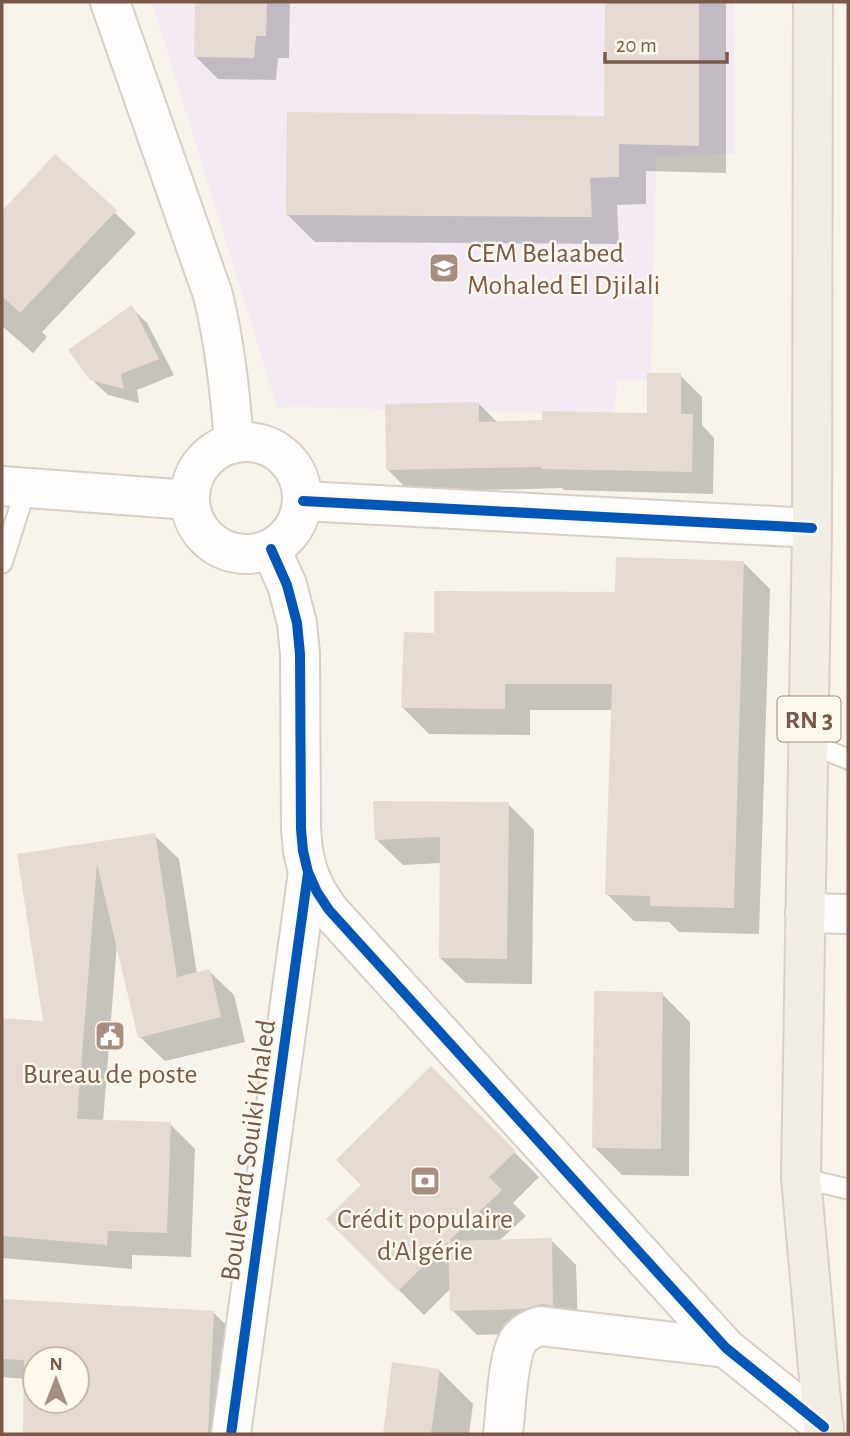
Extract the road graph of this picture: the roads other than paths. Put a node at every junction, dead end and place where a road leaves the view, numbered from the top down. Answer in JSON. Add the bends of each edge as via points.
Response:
{"nodes":[{"id":1,"x":110,"y":2,"type":"edge"},
{"id":2,"x":813,"y":2,"type":"edge"},
{"id":3,"x":234,"y":443,"type":"junction"},
{"id":4,"x":14,"y":487,"type":"edge"},
{"id":5,"x":189,"y":500,"type":"junction"},
{"id":6,"x":303,"y":501,"type":"junction"},
{"id":7,"x":812,"y":528,"type":"junction"},
{"id":8,"x":271,"y":549,"type":"junction"},
{"id":9,"x":2,"y":564,"type":"edge"},
{"id":10,"x":808,"y":743,"type":"junction"},
{"id":11,"x":848,"y":759,"type":"edge"},
{"id":12,"x":308,"y":872,"type":"junction"},
{"id":13,"x":805,"y":913,"type":"junction"},
{"id":14,"x":848,"y":914,"type":"edge"},
{"id":15,"x":801,"y":1178,"type":"junction"},
{"id":16,"x":848,"y":1189,"type":"edge"},
{"id":17,"x":726,"y":1348,"type":"junction"},
{"id":18,"x":824,"y":1431,"type":"edge"},
{"id":19,"x":231,"y":1434,"type":"edge"},
{"id":20,"x":503,"y":1434,"type":"edge"}],
"edges":[{"from":1,"to":3,"type":"street","via":[[212,295],[224,340]]},
{"from":2,"to":7,"type":"main road","number":"RN 3"},
{"from":3,"to":5,"type":"street","via":[[219,449],[197,470]]},
{"from":3,"to":6,"type":"street","via":[[263,444],[288,460],[297,472]]},
{"from":4,"to":5,"type":"street"},
{"from":4,"to":9,"type":"lane"},
{"from":5,"to":8,"type":"street","via":[[192,516],[210,542],[240,554]]},
{"from":6,"to":7,"type":"street"},
{"from":6,"to":8,"type":"street","via":[[293,529]]},
{"from":7,"to":10,"type":"main road","number":"RN 3"},
{"from":8,"to":12,"type":"street","via":[[297,623],[302,685],[301,829]]},
{"from":10,"to":11,"type":"lane"},
{"from":10,"to":13,"type":"main road","number":"RN 3"},
{"from":12,"to":17,"type":"street","via":[[330,910]]},
{"from":12,"to":19,"type":"street","name":"Boulevard Souiki Khaled"},
{"from":13,"to":14,"type":"street"},
{"from":13,"to":15,"type":"main road","number":"RN 3"},
{"from":15,"to":16,"type":"lane"},
{"from":15,"to":18,"type":"main road","number":"RN 3"},
{"from":17,"to":18,"type":"street"},
{"from":17,"to":20,"type":"street","via":[[540,1326],[527,1331],[512,1353]]}]}
